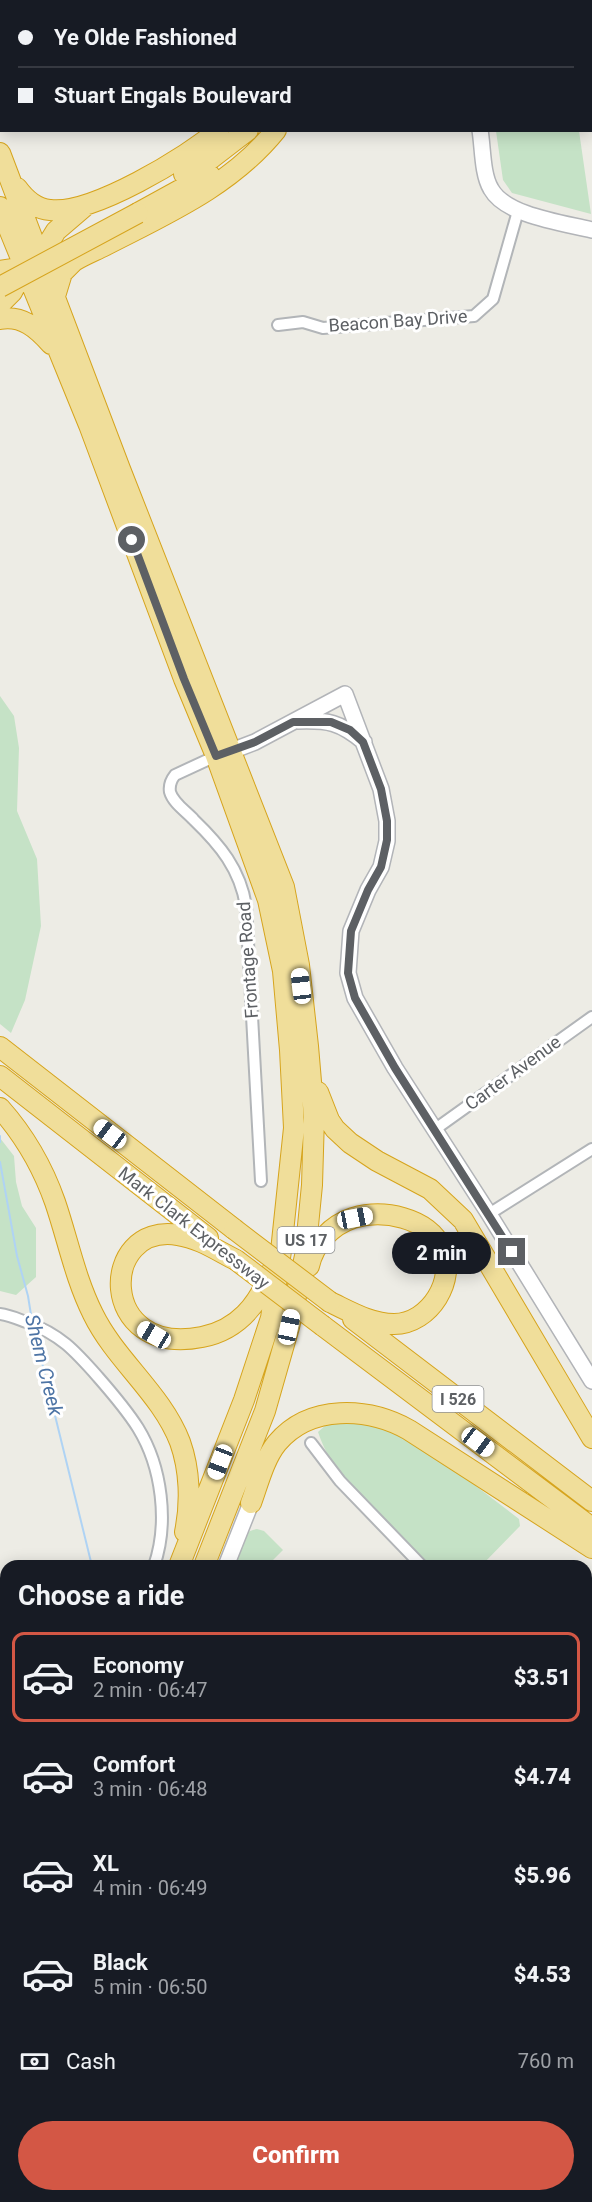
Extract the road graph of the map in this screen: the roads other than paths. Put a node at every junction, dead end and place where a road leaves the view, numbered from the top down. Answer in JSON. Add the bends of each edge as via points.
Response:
{"nodes":[{"id":1,"x":216,"y":132,"type":"edge"},
{"id":2,"x":245,"y":132,"type":"edge"},
{"id":3,"x":263,"y":132,"type":"edge"},
{"id":4,"x":274,"y":132,"type":"edge"},
{"id":5,"x":480,"y":132,"type":"edge"},
{"id":6,"x":0,"y":153,"type":"edge"},
{"id":7,"x":11,"y":181,"type":"junction"},
{"id":8,"x":87,"y":205,"type":"junction"},
{"id":9,"x":0,"y":207,"type":"edge"},
{"id":10,"x":136,"y":207,"type":"junction"},
{"id":11,"x":518,"y":211,"type":"junction"},
{"id":12,"x":592,"y":230,"type":"edge"},
{"id":13,"x":85,"y":254,"type":"junction"},
{"id":14,"x":32,"y":262,"type":"junction"},
{"id":15,"x":0,"y":273,"type":"edge"},
{"id":16,"x":0,"y":287,"type":"edge"},
{"id":17,"x":55,"y":296,"type":"junction"},
{"id":18,"x":0,"y":304,"type":"edge"},
{"id":19,"x":0,"y":319,"type":"edge"},
{"id":20,"x":278,"y":325,"type":"dead end"},
{"id":21,"x":57,"y":351,"type":"junction"},
{"id":22,"x":293,"y":722,"type":"junction"},
{"id":23,"x":363,"y":742,"type":"junction"},
{"id":24,"x":224,"y":754,"type":"junction"},
{"id":25,"x":592,"y":1017,"type":"edge"},
{"id":26,"x":0,"y":1047,"type":"edge"},
{"id":27,"x":310,"y":1065,"type":"junction"},
{"id":28,"x":0,"y":1076,"type":"edge"},
{"id":29,"x":0,"y":1108,"type":"edge"},
{"id":30,"x":434,"y":1130,"type":"junction"},
{"id":31,"x":592,"y":1149,"type":"edge"},
{"id":32,"x":261,"y":1181,"type":"dead end"},
{"id":33,"x":489,"y":1214,"type":"junction"},
{"id":34,"x":281,"y":1251,"type":"junction"},
{"id":35,"x":236,"y":1260,"type":"junction"},
{"id":36,"x":330,"y":1302,"type":"junction"},
{"id":37,"x":0,"y":1314,"type":"edge"},
{"id":38,"x":592,"y":1381,"type":"edge"},
{"id":39,"x":265,"y":1411,"type":"junction"},
{"id":40,"x":592,"y":1438,"type":"edge"},
{"id":41,"x":311,"y":1443,"type":"dead end"},
{"id":42,"x":592,"y":1501,"type":"edge"},
{"id":43,"x":251,"y":1503,"type":"joint"},
{"id":44,"x":592,"y":1528,"type":"edge"},
{"id":45,"x":592,"y":1548,"type":"edge"},
{"id":46,"x":156,"y":1560,"type":"edge"},
{"id":47,"x":180,"y":1560,"type":"edge"},
{"id":48,"x":181,"y":1560,"type":"edge"},
{"id":49,"x":206,"y":1560,"type":"edge"},
{"id":50,"x":228,"y":1560,"type":"edge"},
{"id":51,"x":416,"y":1560,"type":"edge"}],
"edges":[{"from":1,"to":8,"type":"highway","via":[[164,169]]},
{"from":2,"to":10,"type":"highway"},
{"from":3,"to":10,"type":"highway","via":[[216,170]]},
{"from":4,"to":13,"type":"highway","via":[[252,158],[221,183]]},
{"from":5,"to":11,"type":"street","via":[[490,188]]},
{"from":6,"to":7,"type":"highway","number":"US 17"},
{"from":7,"to":8,"type":"highway","via":[[32,204],[49,210]]},
{"from":7,"to":14,"type":"highway","number":"US 17"},
{"from":8,"to":14,"type":"highway","via":[[56,231]]},
{"from":9,"to":14,"type":"highway","number":"US 17"},
{"from":10,"to":15,"type":"highway","via":[[52,243]]},
{"from":10,"to":16,"type":"highway","bridge":true},
{"from":11,"to":12,"type":"street"},
{"from":11,"to":20,"type":"street","name":"Beacon Bay Drive","via":[[494,299],[474,316],[323,328],[303,322]]},
{"from":13,"to":14,"type":"highway"},
{"from":13,"to":17,"type":"highway","via":[[62,273]]},
{"from":14,"to":15,"type":"highway"},
{"from":14,"to":17,"type":"highway","number":"US 17"},
{"from":14,"to":18,"type":"highway"},
{"from":14,"to":21,"type":"highway","number":"US 17"},
{"from":17,"to":24,"type":"highway","number":"US 17"},
{"from":19,"to":21,"type":"highway","via":[[24,321]]},
{"from":21,"to":24,"type":"highway","number":"US 17","via":[[180,669]]},
{"from":22,"to":23,"type":"street","via":[[331,722],[350,730]]},
{"from":22,"to":23,"type":"street","via":[[345,694]]},
{"from":22,"to":24,"type":"street"},
{"from":23,"to":30,"type":"street","via":[[381,789],[387,840],[381,867],[351,931],[348,973],[355,998]]},
{"from":24,"to":27,"type":"highway","number":"US 17","via":[[284,887],[299,965]]},
{"from":24,"to":32,"type":"street","name":"Frontage Road","via":[[174,775],[170,793],[217,843],[243,887]]},
{"from":24,"to":34,"type":"highway","number":"US 17","via":[[268,900],[283,971],[294,1128]]},
{"from":25,"to":30,"type":"street","name":"Carter Avenue"},
{"from":26,"to":36,"type":"highway","name":"Mark Clark Expressway","number":"I 526","bridge":true},
{"from":27,"to":39,"type":"highway","number":"US 17","via":[[314,1117],[305,1256]]},
{"from":27,"to":40,"type":"highway","via":[[335,1129],[377,1161],[430,1189],[463,1220]]},
{"from":28,"to":35,"type":"highway","name":"Mark Clark Expressway"},
{"from":29,"to":47,"type":"highway","via":[[22,1135],[55,1201],[76,1274],[99,1326],[157,1401],[178,1439],[189,1491]]},
{"from":30,"to":33,"type":"street"},
{"from":31,"to":33,"type":"street"},
{"from":33,"to":38,"type":"street"},
{"from":34,"to":35,"type":"highway","via":[[258,1300],[226,1330],[195,1339],[165,1338],[143,1328],[126,1312],[120,1292],[121,1274],[135,1247],[153,1236],[176,1234]]},
{"from":34,"to":48,"type":"highway","number":"US 17","via":[[271,1318],[244,1400]]},
{"from":35,"to":44,"type":"highway","name":"Mark Clark Expressway","bridge":true},
{"from":36,"to":39,"type":"highway","via":[[377,1322],[408,1322],[429,1308],[441,1291],[446,1265],[442,1248],[424,1228],[391,1215],[355,1218],[327,1233],[310,1261],[288,1362]]},
{"from":36,"to":42,"type":"highway","name":"Mark Clark Expressway","number":"I 526"},
{"from":37,"to":46,"type":"street","via":[[45,1328],[73,1348],[123,1405],[139,1430],[151,1456],[162,1503]]},
{"from":39,"to":49,"type":"highway","number":"US 17"},
{"from":41,"to":51,"type":"street","via":[[340,1481]]},
{"from":43,"to":45,"type":"highway","via":[[276,1444],[296,1425],[342,1413],[372,1415],[409,1430]]},
{"from":43,"to":50,"type":"street"}]}
